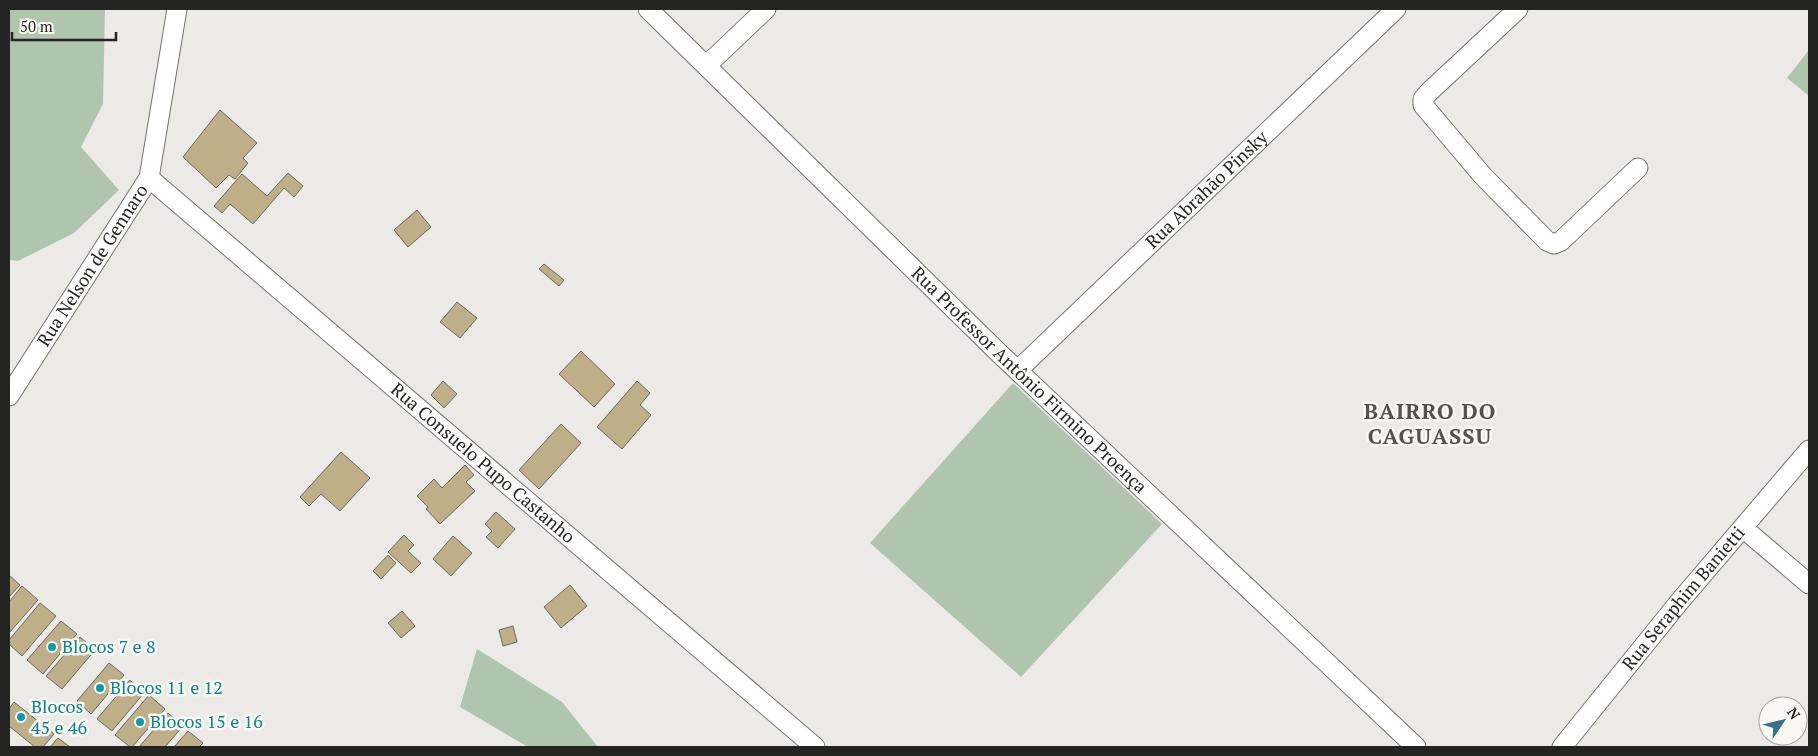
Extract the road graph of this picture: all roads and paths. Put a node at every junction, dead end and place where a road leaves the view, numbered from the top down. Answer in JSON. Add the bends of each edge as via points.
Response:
{"nodes":[{"id":1,"x":177,"y":9,"type":"edge"},
{"id":2,"x":648,"y":9,"type":"edge"},
{"id":3,"x":766,"y":9,"type":"edge"},
{"id":4,"x":1396,"y":9,"type":"edge"},
{"id":5,"x":1518,"y":9,"type":"edge"},
{"id":6,"x":707,"y":66,"type":"junction"},
{"id":7,"x":1638,"y":168,"type":"dead end"},
{"id":8,"x":149,"y":178,"type":"junction"},
{"id":9,"x":1018,"y":370,"type":"junction"},
{"id":10,"x":9,"y":396,"type":"edge"},
{"id":11,"x":1809,"y":450,"type":"edge"},
{"id":12,"x":1743,"y":528,"type":"junction"},
{"id":13,"x":1809,"y":584,"type":"edge"},
{"id":14,"x":816,"y":747,"type":"edge"},
{"id":15,"x":1416,"y":747,"type":"edge"},
{"id":16,"x":1562,"y":747,"type":"edge"}],
"edges":[{"from":1,"to":8,"type":"street","name":"Rua Nelson de Gennaro"},
{"from":2,"to":6,"type":"street","name":"Rua Professor Antônio Firmino Proença"},
{"from":3,"to":6,"type":"street"},
{"from":4,"to":9,"type":"street","name":"Rua Abrahão Pinsky"},
{"from":5,"to":7,"type":"street","via":[[1428,92],[1423,105],[1483,176],[1547,241],[1554,244],[1561,242]]},
{"from":6,"to":9,"type":"street","name":"Rua Professor Antônio Firmino Proença"},
{"from":8,"to":10,"type":"street","name":"Rua Nelson de Gennaro"},
{"from":8,"to":14,"type":"street","name":"Rua Consuelo Pupo Castanho"},
{"from":9,"to":15,"type":"street","name":"Rua Professor Antônio Firmino Proença"},
{"from":11,"to":12,"type":"street","name":"Rua Seraphim Banietti"},
{"from":12,"to":13,"type":"street"},
{"from":12,"to":16,"type":"street","name":"Rua Seraphim Banietti"}]}
